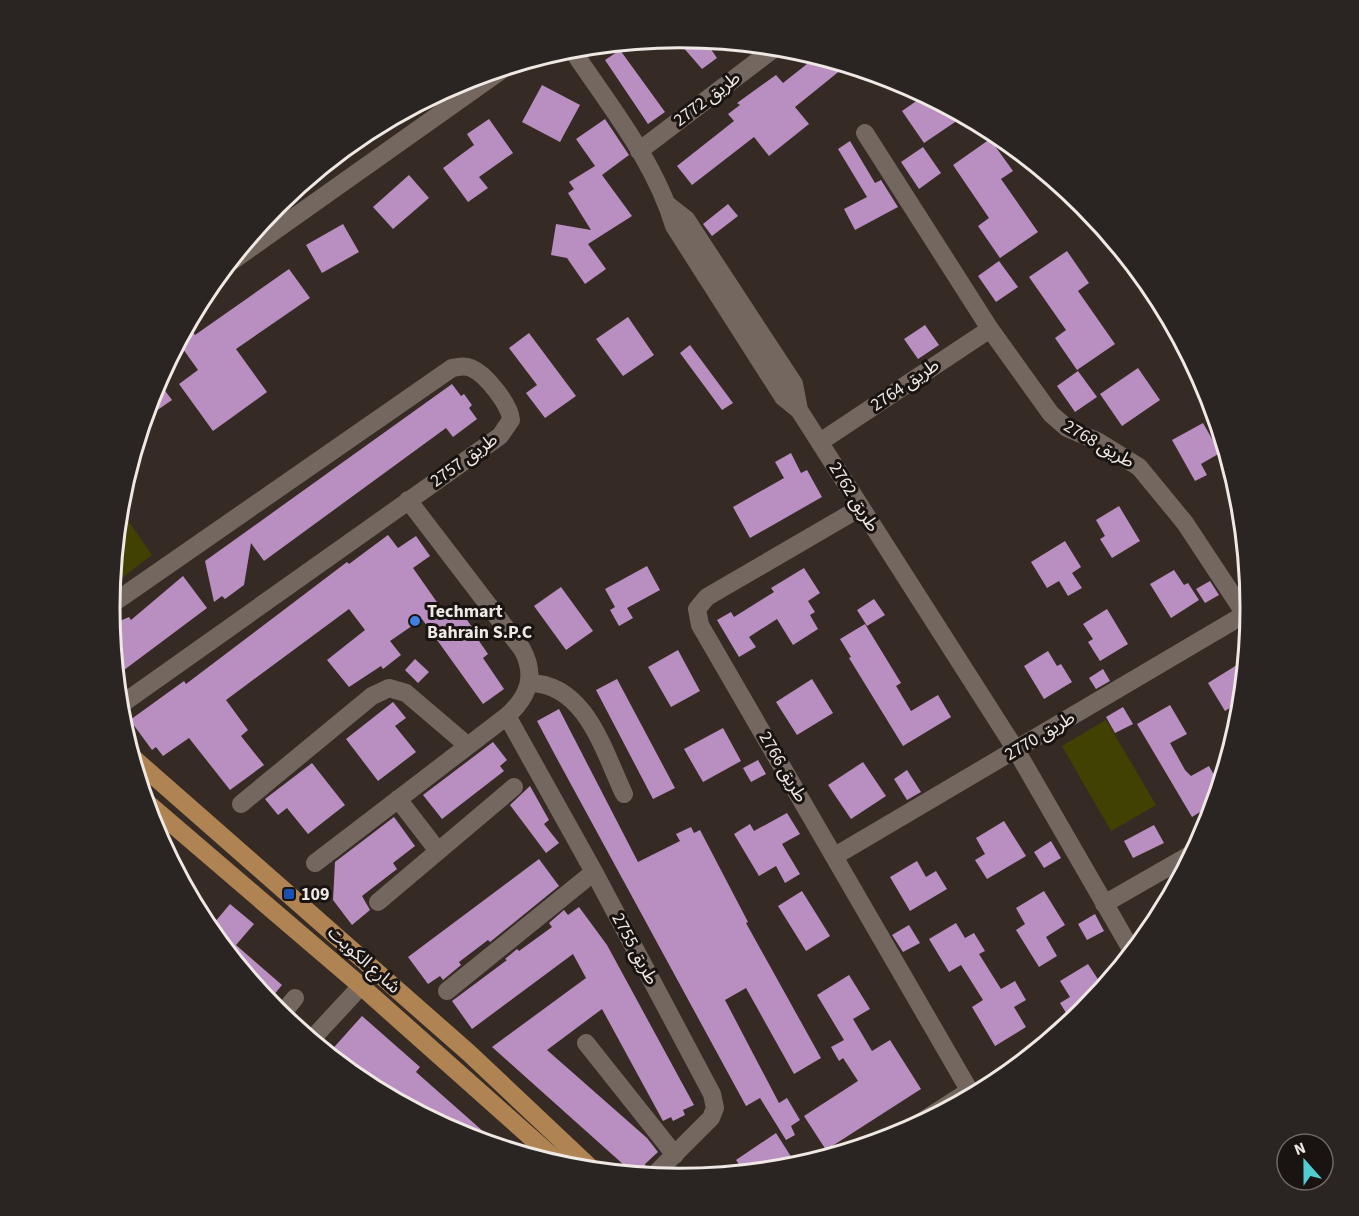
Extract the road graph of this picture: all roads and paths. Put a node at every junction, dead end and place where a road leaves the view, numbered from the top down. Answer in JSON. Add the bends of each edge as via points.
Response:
{"nodes":[{"id":1,"x":765,"y":55,"type":"edge"},
{"id":2,"x":577,"y":58,"type":"edge"},
{"id":3,"x":480,"y":85,"type":"edge"},
{"id":4,"x":865,"y":133,"type":"dead end"},
{"id":5,"x":639,"y":151,"type":"junction"},
{"id":6,"x":251,"y":248,"type":"edge"},
{"id":7,"x":990,"y":329,"type":"junction"},
{"id":8,"x":820,"y":442,"type":"junction"},
{"id":9,"x":408,"y":500,"type":"junction"},
{"id":10,"x":860,"y":508,"type":"junction"},
{"id":11,"x":120,"y":599,"type":"edge"},
{"id":12,"x":1240,"y":606,"type":"edge"},
{"id":13,"x":1239,"y":621,"type":"edge"},
{"id":14,"x":530,"y":682,"type":"junction"},
{"id":15,"x":127,"y":700,"type":"edge"},
{"id":16,"x":507,"y":716,"type":"junction"},
{"id":17,"x":467,"y":745,"type":"junction"},
{"id":18,"x":1016,"y":750,"type":"junction"},
{"id":19,"x":143,"y":766,"type":"edge"},
{"id":20,"x":514,"y":787,"type":"dead end"},
{"id":21,"x":624,"y":794,"type":"dead end"},
{"id":22,"x":398,"y":799,"type":"junction"},
{"id":23,"x":241,"y":804,"type":"dead end"},
{"id":24,"x":158,"y":812,"type":"edge"},
{"id":25,"x":438,"y":851,"type":"junction"},
{"id":26,"x":835,"y":856,"type":"junction"},
{"id":27,"x":1180,"y":860,"type":"edge"},
{"id":28,"x":315,"y":863,"type":"dead end"},
{"id":29,"x":594,"y":872,"type":"junction"},
{"id":30,"x":378,"y":902,"type":"dead end"},
{"id":31,"x":1104,"y":904,"type":"junction"},
{"id":32,"x":1128,"y":944,"type":"edge"},
{"id":33,"x":361,"y":986,"type":"junction"},
{"id":34,"x":447,"y":991,"type":"dead end"},
{"id":35,"x":295,"y":998,"type":"dead end"},
{"id":36,"x":287,"y":1007,"type":"edge"},
{"id":37,"x":316,"y":1034,"type":"edge"},
{"id":38,"x":586,"y":1043,"type":"dead end"},
{"id":39,"x":968,"y":1088,"type":"edge"},
{"id":40,"x":547,"y":1152,"type":"edge"},
{"id":41,"x":675,"y":1155,"type":"junction"},
{"id":42,"x":581,"y":1159,"type":"edge"},
{"id":43,"x":662,"y":1168,"type":"edge"}],
"edges":[{"from":1,"to":5,"type":"street","name":"طريق 2772"},
{"from":2,"to":5,"type":"street","name":"طريق 2762"},
{"from":3,"to":6,"type":"street"},
{"from":4,"to":7,"type":"street","name":"طريق 2768"},
{"from":5,"to":8,"type":"street","name":"طريق 2762","via":[[668,205],[674,226],[783,397],[800,410]]},
{"from":7,"to":8,"type":"street","name":"طريق 2764"},
{"from":7,"to":12,"type":"street","name":"طريق 2768","via":[[1051,414],[1066,428],[1139,466],[1185,523]]},
{"from":8,"to":10,"type":"street","name":"طريق 2762"},
{"from":9,"to":11,"type":"street","name":"طريق 2757","via":[[507,429],[511,420],[507,404],[472,368],[463,366],[443,373]]},
{"from":9,"to":14,"type":"street","via":[[522,649],[528,659]]},
{"from":9,"to":15,"type":"street","name":"طريق 2757"},
{"from":10,"to":18,"type":"street","name":"طريق 2762"},
{"from":10,"to":26,"type":"street","name":"طريق 2766","via":[[707,597],[697,609],[700,625]]},
{"from":13,"to":18,"type":"street","name":"طريق 2770"},
{"from":14,"to":16,"type":"street","via":[[522,702]]},
{"from":14,"to":21,"type":"street","via":[[549,685],[579,706]]},
{"from":16,"to":17,"type":"street"},
{"from":16,"to":29,"type":"street","name":"طريق 2755"},
{"from":17,"to":22,"type":"street"},
{"from":17,"to":23,"type":"street","via":[[406,693],[388,688],[372,696]]},
{"from":18,"to":26,"type":"street","name":"طريق 2770"},
{"from":18,"to":31,"type":"street","name":"طريق 2762"},
{"from":19,"to":42,"type":"main road","name":"شارع الكويت","via":[[469,1053]]},
{"from":20,"to":25,"type":"street"},
{"from":22,"to":25,"type":"street"},
{"from":22,"to":28,"type":"street"},
{"from":24,"to":33,"type":"main road","name":"شارع الكويت"},
{"from":25,"to":30,"type":"street"},
{"from":26,"to":39,"type":"street","name":"طريق 2766"},
{"from":27,"to":31,"type":"street"},
{"from":29,"to":34,"type":"street"},
{"from":29,"to":41,"type":"street","name":"طريق 2755","via":[[712,1094],[715,1108],[711,1118]]},
{"from":31,"to":32,"type":"street","name":"طريق 2762"},
{"from":33,"to":37,"type":"street"},
{"from":33,"to":40,"type":"main road","name":"شارع الكويت"},
{"from":35,"to":36,"type":"street"},
{"from":38,"to":41,"type":"street"},
{"from":41,"to":43,"type":"street","name":"طريق 2755"}]}
